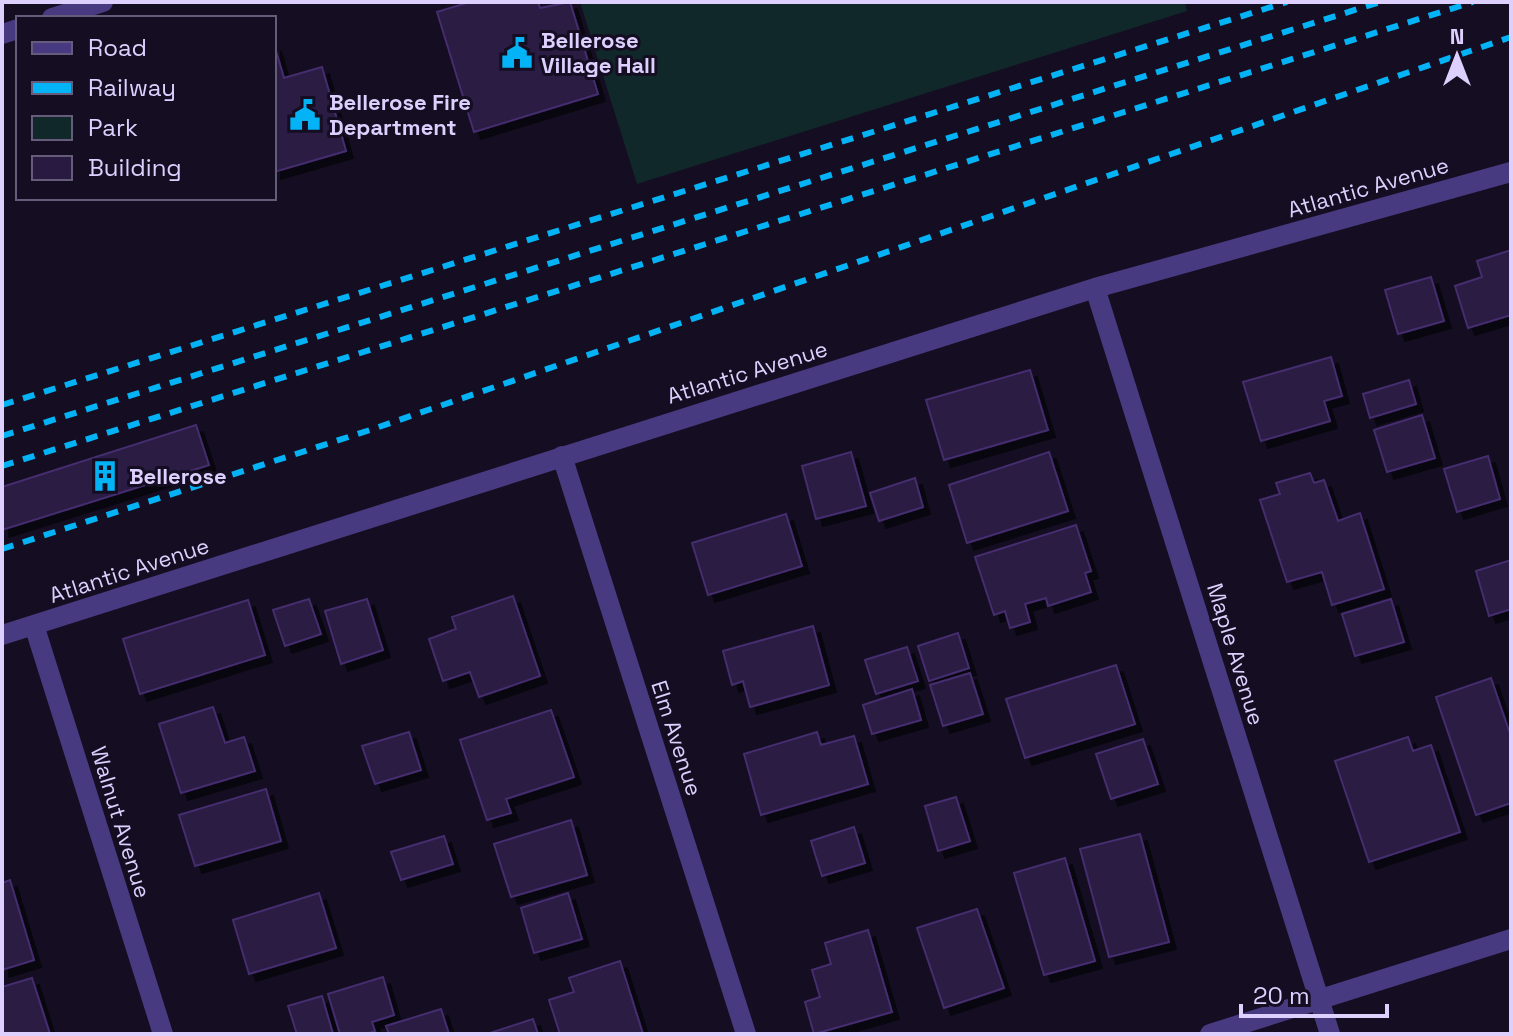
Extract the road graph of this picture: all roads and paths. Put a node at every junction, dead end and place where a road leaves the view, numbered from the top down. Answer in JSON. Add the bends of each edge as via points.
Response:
{"nodes":[{"id":1,"x":103,"y":2,"type":"edge"},
{"id":2,"x":83,"y":6,"type":"edge"},
{"id":3,"x":57,"y":16,"type":"edge"},
{"id":4,"x":1511,"y":172,"type":"edge"},
{"id":5,"x":1095,"y":288,"type":"junction"},
{"id":6,"x":562,"y":456,"type":"junction"},
{"id":7,"x":34,"y":625,"type":"junction"},
{"id":8,"x":2,"y":635,"type":"edge"},
{"id":9,"x":1511,"y":939,"type":"edge"},
{"id":10,"x":1319,"y":1000,"type":"junction"},
{"id":11,"x":163,"y":1034,"type":"edge"},
{"id":12,"x":746,"y":1034,"type":"edge"},
{"id":13,"x":1210,"y":1034,"type":"edge"},
{"id":14,"x":1330,"y":1034,"type":"edge"}],
"edges":[{"from":1,"to":2,"type":"street"},
{"from":2,"to":3,"type":"street"},
{"from":4,"to":5,"type":"street","name":"Atlantic Avenue"},
{"from":5,"to":6,"type":"street","name":"Atlantic Avenue"},
{"from":5,"to":10,"type":"street","name":"Maple Avenue"},
{"from":6,"to":7,"type":"street","name":"Atlantic Avenue"},
{"from":6,"to":12,"type":"street","name":"Elm Avenue"},
{"from":7,"to":8,"type":"street","name":"Atlantic Avenue"},
{"from":7,"to":11,"type":"street","name":"Walnut Avenue"},
{"from":9,"to":10,"type":"street"},
{"from":10,"to":13,"type":"street"},
{"from":10,"to":14,"type":"street","name":"Maple Avenue"}]}
